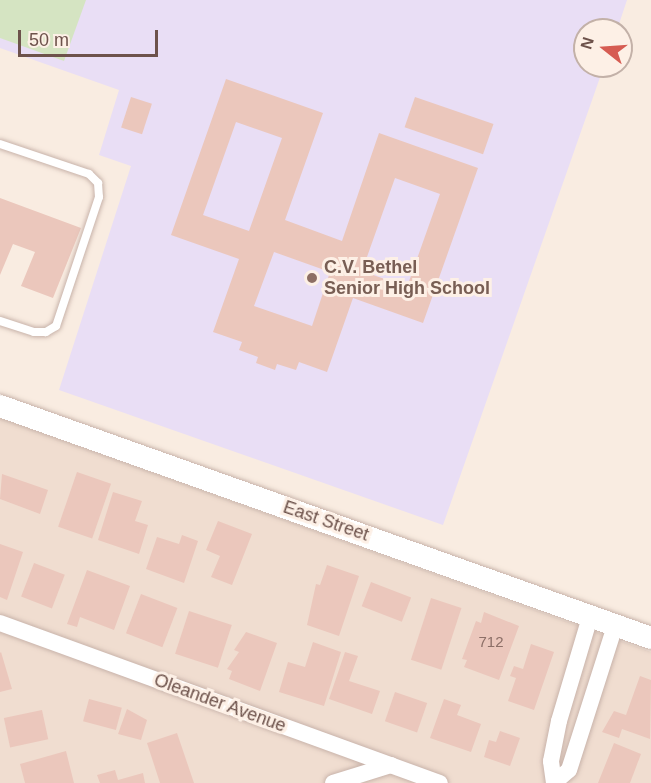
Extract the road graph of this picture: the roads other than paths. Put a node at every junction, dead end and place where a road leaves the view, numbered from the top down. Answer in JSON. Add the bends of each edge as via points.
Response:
{"nodes":[{"id":1,"x":0,"y":144,"type":"edge"},
{"id":2,"x":0,"y":321,"type":"edge"},
{"id":3,"x":0,"y":406,"type":"edge"},
{"id":4,"x":590,"y":617,"type":"junction"},
{"id":5,"x":0,"y":623,"type":"edge"},
{"id":6,"x":615,"y":626,"type":"junction"},
{"id":7,"x":651,"y":638,"type":"edge"},
{"id":8,"x":391,"y":765,"type":"junction"},
{"id":9,"x":555,"y":782,"type":"edge"},
{"id":10,"x":333,"y":783,"type":"edge"},
{"id":11,"x":440,"y":783,"type":"edge"}],
"edges":[{"from":1,"to":2,"type":"lane","via":[[89,174],[98,183],[99,197],[56,326],[46,332],[34,332]]},
{"from":3,"to":4,"type":"main road","name":"East Street"},
{"from":4,"to":6,"type":"main road","name":"East Street"},
{"from":4,"to":9,"type":"street","via":[[557,731],[551,761]]},
{"from":5,"to":8,"type":"street","name":"Oleander Avenue"},
{"from":6,"to":7,"type":"main road","name":"East Street"},
{"from":6,"to":9,"type":"street","via":[[568,770]]},
{"from":8,"to":10,"type":"street"},
{"from":8,"to":11,"type":"street","name":"Oleander Avenue"}]}
